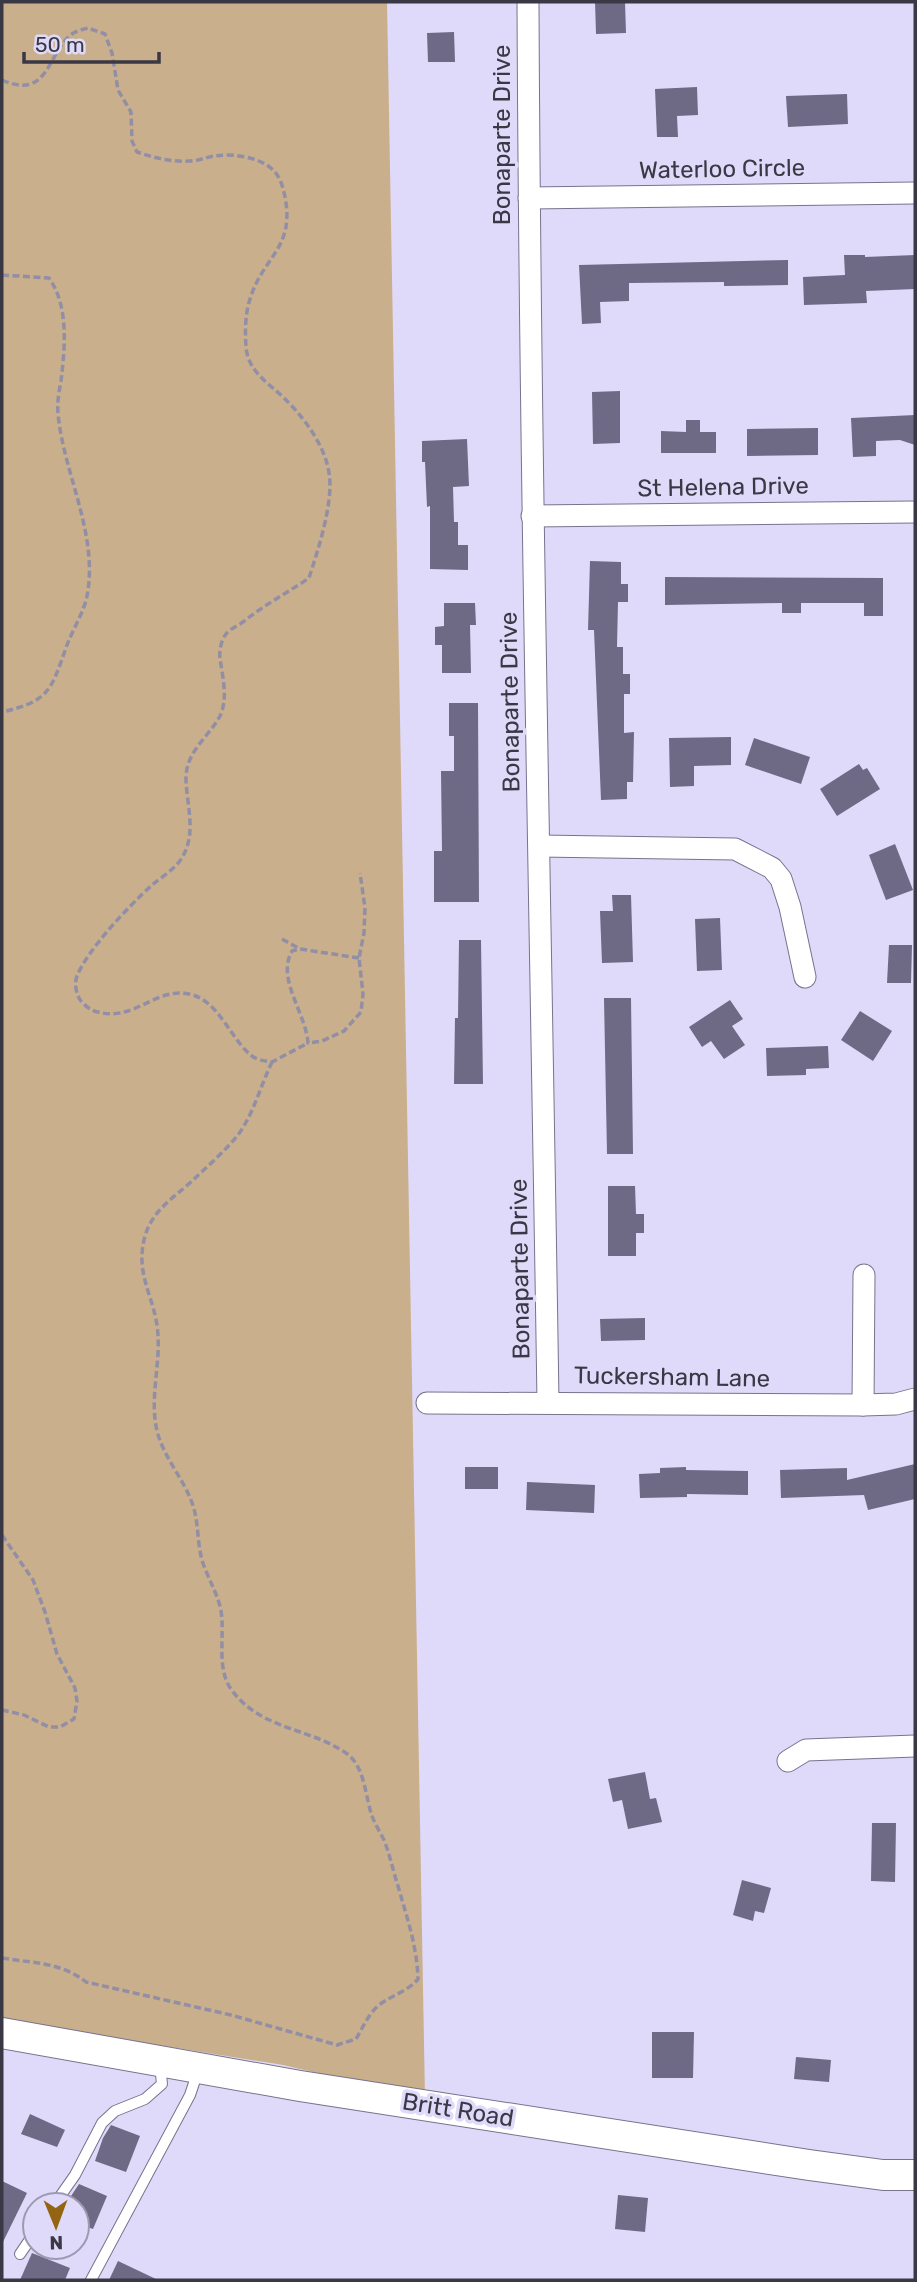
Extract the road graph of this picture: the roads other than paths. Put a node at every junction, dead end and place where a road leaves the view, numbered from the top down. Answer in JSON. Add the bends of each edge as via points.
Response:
{"nodes":[{"id":1,"x":528,"y":2,"type":"edge"},
{"id":2,"x":915,"y":193,"type":"edge"},
{"id":3,"x":529,"y":198,"type":"junction"},
{"id":4,"x":915,"y":512,"type":"edge"},
{"id":5,"x":532,"y":516,"type":"junction"},
{"id":6,"x":540,"y":846,"type":"junction"},
{"id":7,"x":805,"y":977,"type":"dead end"},
{"id":8,"x":864,"y":1275,"type":"dead end"},
{"id":9,"x":915,"y":1399,"type":"edge"},
{"id":10,"x":548,"y":1402,"type":"junction"},
{"id":11,"x":427,"y":1403,"type":"dead end"},
{"id":12,"x":863,"y":1405,"type":"junction"},
{"id":13,"x":915,"y":1745,"type":"edge"},
{"id":14,"x":788,"y":1760,"type":"dead end"},
{"id":15,"x":2,"y":2033,"type":"edge"},
{"id":16,"x":155,"y":2061,"type":"junction"},
{"id":17,"x":199,"y":2069,"type":"junction"},
{"id":18,"x":915,"y":2175,"type":"edge"},
{"id":19,"x":64,"y":2191,"type":"edge"},
{"id":20,"x":91,"y":2280,"type":"edge"}],
"edges":[{"from":1,"to":3,"type":"street","name":"Bonaparte Drive"},
{"from":2,"to":3,"type":"street","name":"Waterloo Circle"},
{"from":3,"to":5,"type":"street","name":"Bonaparte Drive"},
{"from":4,"to":5,"type":"street","name":"St Helena Drive"},
{"from":5,"to":6,"type":"street","name":"Bonaparte Drive"},
{"from":6,"to":7,"type":"street","via":[[735,849],[772,868],[781,879]]},
{"from":6,"to":10,"type":"street","name":"Bonaparte Drive"},
{"from":8,"to":12,"type":"street"},
{"from":9,"to":12,"type":"street","name":"Tuckersham Lane"},
{"from":10,"to":11,"type":"street","name":"Tuckersham Lane"},
{"from":10,"to":12,"type":"street","name":"Tuckersham Lane"},
{"from":13,"to":14,"type":"street","via":[[806,1750]]},
{"from":15,"to":16,"type":"street","name":"Britt Road"},
{"from":16,"to":17,"type":"street","name":"Britt Road"},
{"from":16,"to":19,"type":"lane","via":[[162,2084],[102,2123]]},
{"from":17,"to":18,"type":"street","name":"Britt Road","via":[[809,2165]]},
{"from":17,"to":20,"type":"lane","via":[[190,2095]]}]}
